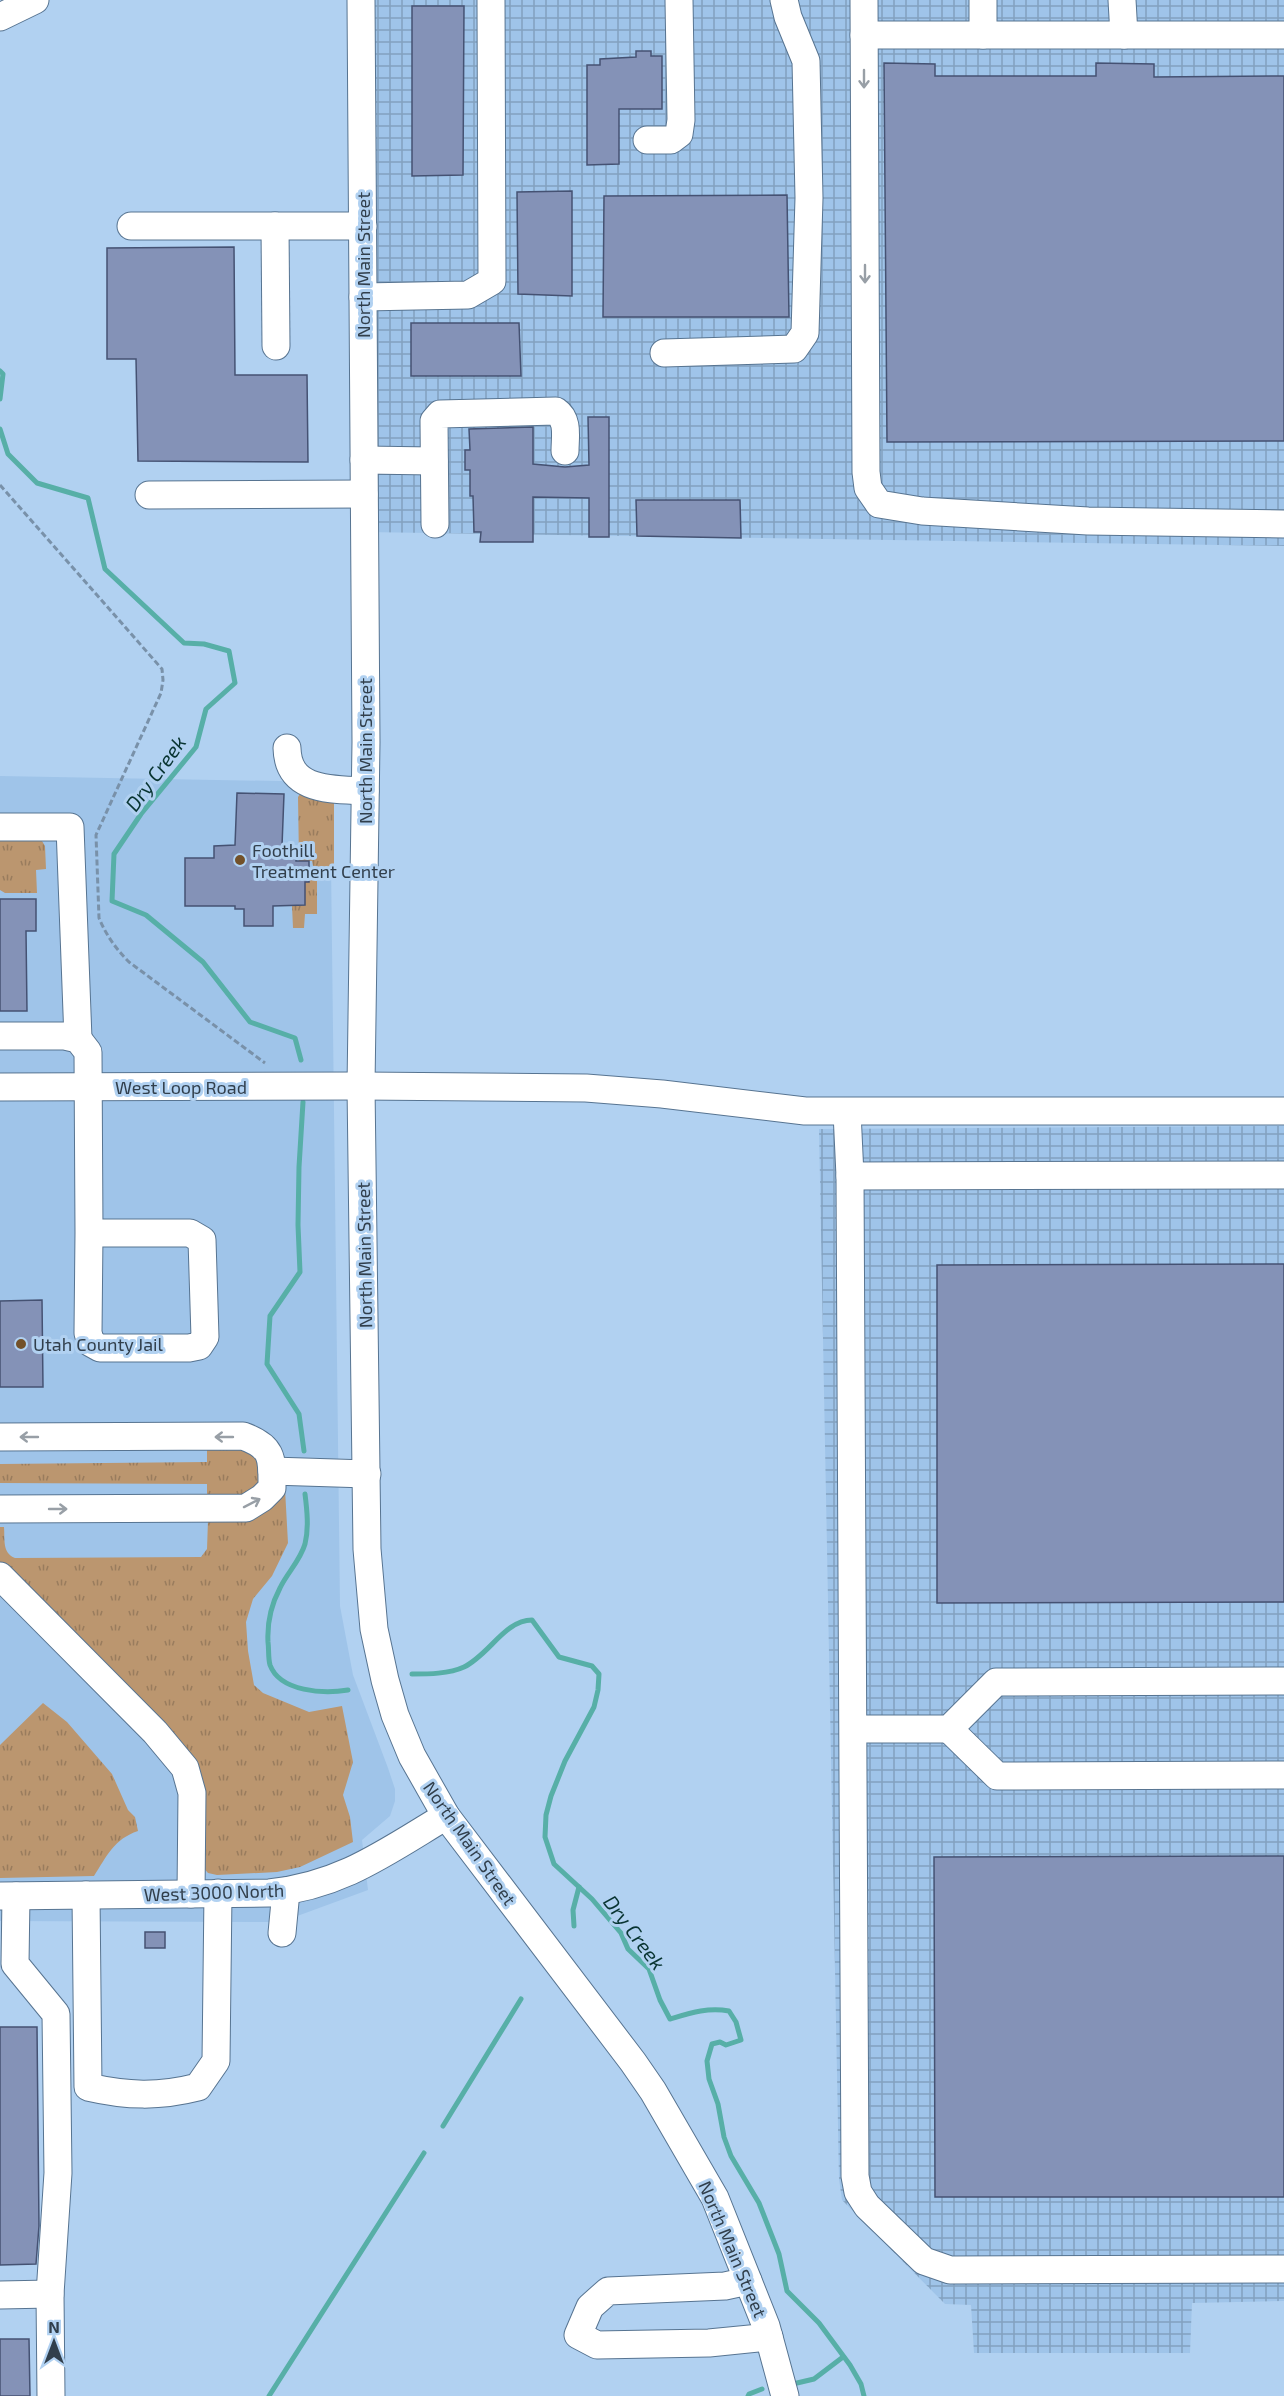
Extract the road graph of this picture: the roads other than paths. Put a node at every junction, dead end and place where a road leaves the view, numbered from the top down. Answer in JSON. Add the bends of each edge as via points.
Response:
{"nodes":[{"id":1,"x":35,"y":0,"type":"edge"},
{"id":2,"x":361,"y":0,"type":"edge"},
{"id":3,"x":491,"y":0,"type":"edge"},
{"id":4,"x":679,"y":0,"type":"edge"},
{"id":5,"x":784,"y":0,"type":"edge"},
{"id":6,"x":864,"y":0,"type":"edge"},
{"id":7,"x":983,"y":0,"type":"edge"},
{"id":8,"x":1122,"y":0,"type":"edge"},
{"id":9,"x":0,"y":17,"type":"edge"},
{"id":10,"x":864,"y":34,"type":"junction"},
{"id":11,"x":983,"y":35,"type":"junction"},
{"id":12,"x":1124,"y":35,"type":"junction"},
{"id":13,"x":1284,"y":35,"type":"edge"},
{"id":14,"x":647,"y":140,"type":"dead end"},
{"id":15,"x":131,"y":226,"type":"dead end"},
{"id":16,"x":275,"y":226,"type":"junction"},
{"id":17,"x":363,"y":226,"type":"junction"},
{"id":18,"x":363,"y":297,"type":"junction"},
{"id":19,"x":276,"y":346,"type":"dead end"},
{"id":20,"x":664,"y":353,"type":"dead end"},
{"id":21,"x":565,"y":451,"type":"dead end"},
{"id":22,"x":364,"y":460,"type":"junction"},
{"id":23,"x":434,"y":461,"type":"junction"},
{"id":24,"x":364,"y":494,"type":"junction"},
{"id":25,"x":150,"y":495,"type":"dead end"},
{"id":26,"x":435,"y":524,"type":"dead end"},
{"id":27,"x":1284,"y":524,"type":"edge"},
{"id":28,"x":287,"y":748,"type":"dead end"},
{"id":29,"x":365,"y":791,"type":"junction"},
{"id":30,"x":0,"y":827,"type":"edge"},
{"id":31,"x":0,"y":1036,"type":"edge"},
{"id":32,"x":78,"y":1039,"type":"junction"},
{"id":33,"x":361,"y":1086,"type":"junction"},
{"id":34,"x":0,"y":1087,"type":"edge"},
{"id":35,"x":90,"y":1087,"type":"junction"},
{"id":36,"x":1284,"y":1111,"type":"edge"},
{"id":37,"x":847,"y":1112,"type":"junction"},
{"id":38,"x":1284,"y":1175,"type":"edge"},
{"id":39,"x":850,"y":1176,"type":"junction"},
{"id":40,"x":89,"y":1233,"type":"junction"},
{"id":41,"x":0,"y":1437,"type":"edge"},
{"id":42,"x":272,"y":1471,"type":"junction"},
{"id":43,"x":367,"y":1474,"type":"junction"},
{"id":44,"x":0,"y":1509,"type":"edge"},
{"id":45,"x":0,"y":1576,"type":"edge"},
{"id":46,"x":1284,"y":1681,"type":"edge"},
{"id":47,"x":854,"y":1729,"type":"junction"},
{"id":48,"x":949,"y":1729,"type":"junction"},
{"id":49,"x":1284,"y":1775,"type":"edge"},
{"id":50,"x":446,"y":1816,"type":"junction"},
{"id":51,"x":286,"y":1891,"type":"junction"},
{"id":52,"x":218,"y":1893,"type":"junction"},
{"id":53,"x":191,"y":1894,"type":"junction"},
{"id":54,"x":86,"y":1895,"type":"junction"},
{"id":55,"x":8,"y":1896,"type":"edge"},
{"id":56,"x":282,"y":1933,"type":"dead end"},
{"id":57,"x":8,"y":1964,"type":"edge"},
{"id":58,"x":1284,"y":2269,"type":"edge"},
{"id":59,"x":748,"y":2281,"type":"junction"},
{"id":60,"x":50,"y":2294,"type":"junction"},
{"id":61,"x":0,"y":2295,"type":"edge"},
{"id":62,"x":769,"y":2337,"type":"junction"},
{"id":63,"x":51,"y":2396,"type":"edge"},
{"id":64,"x":785,"y":2396,"type":"edge"}],
"edges":[{"from":1,"to":9,"type":"street"},
{"from":2,"to":17,"type":"street","name":"North Main Street"},
{"from":3,"to":18,"type":"street","via":[[492,280],[468,295]]},
{"from":4,"to":14,"type":"street","via":[[680,134],[671,140]]},
{"from":5,"to":20,"type":"street","via":[[806,61],[809,198],[805,333],[794,349]]},
{"from":6,"to":10,"type":"street"},
{"from":7,"to":11,"type":"street"},
{"from":8,"to":12,"type":"street"},
{"from":10,"to":11,"type":"street"},
{"from":10,"to":27,"type":"street","one_way":true,"via":[[866,472],[868,488],[879,504],[922,511],[1088,521]]},
{"from":11,"to":12,"type":"street"},
{"from":12,"to":13,"type":"street"},
{"from":15,"to":16,"type":"street"},
{"from":16,"to":17,"type":"street"},
{"from":16,"to":19,"type":"street"},
{"from":17,"to":18,"type":"street","name":"North Main Street"},
{"from":18,"to":22,"type":"street","name":"North Main Street"},
{"from":21,"to":23,"type":"street","via":[[566,427],[556,411],[445,412],[434,421]]},
{"from":22,"to":23,"type":"street"},
{"from":22,"to":24,"type":"street","name":"North Main Street"},
{"from":23,"to":26,"type":"street"},
{"from":24,"to":25,"type":"street"},
{"from":24,"to":29,"type":"street","name":"North Main Street"},
{"from":28,"to":29,"type":"street","via":[[289,766],[305,782],[330,789]]},
{"from":29,"to":33,"type":"street","name":"North Main Street"},
{"from":30,"to":32,"type":"street","via":[[70,827]]},
{"from":31,"to":32,"type":"street"},
{"from":32,"to":35,"type":"street","via":[[88,1052]]},
{"from":33,"to":35,"type":"street","name":"West Loop Road"},
{"from":33,"to":37,"type":"street","name":"West Loop Road","via":[[586,1088]]},
{"from":33,"to":43,"type":"street","name":"North Main Street"},
{"from":34,"to":35,"type":"street","name":"West Loop Road"},
{"from":35,"to":40,"type":"street"},
{"from":36,"to":37,"type":"street","name":"West Loop Road"},
{"from":37,"to":39,"type":"street"},
{"from":38,"to":39,"type":"street"},
{"from":39,"to":47,"type":"street"},
{"from":40,"to":40,"type":"street","via":[[190,1233],[202,1240],[205,1337],[199,1346],[100,1348],[91,1343]]},
{"from":42,"to":41,"type":"street","one_way":true,"via":[[267,1450],[243,1436]]},
{"from":42,"to":43,"type":"street"},
{"from":44,"to":42,"type":"street","one_way":true,"via":[[246,1508],[272,1488]]},
{"from":43,"to":50,"type":"street","name":"North Main Street","via":[[367,1549],[374,1629],[385,1680],[412,1756]]},
{"from":45,"to":53,"type":"street","via":[[155,1732],[185,1768],[192,1793]]},
{"from":46,"to":48,"type":"street","via":[[996,1682]]},
{"from":47,"to":48,"type":"street"},
{"from":47,"to":58,"type":"street","via":[[855,2176],[858,2192],[867,2206],[924,2261],[950,2270]]},
{"from":48,"to":49,"type":"street","via":[[997,1776]]},
{"from":50,"to":51,"type":"street","name":"West 3000 North","via":[[355,1871]]},
{"from":50,"to":59,"type":"street","name":"North Main Street","via":[[653,2091],[715,2198]]},
{"from":51,"to":52,"type":"street","name":"West 3000 North"},
{"from":51,"to":56,"type":"street"},
{"from":52,"to":53,"type":"street","name":"West 3000 North"},
{"from":52,"to":54,"type":"street","via":[[216,2061],[198,2087],[169,2094],[118,2094],[87,2087]]},
{"from":53,"to":54,"type":"street","name":"West 3000 North"},
{"from":54,"to":55,"type":"street","name":"West 3000 North"},
{"from":55,"to":57,"type":"street"},
{"from":57,"to":60,"type":"street","via":[[56,2014],[58,2174]]},
{"from":59,"to":62,"type":"street","name":"North Main Street"},
{"from":59,"to":62,"type":"street","via":[[725,2286],[608,2291],[590,2307],[578,2335],[597,2345],[709,2343]]},
{"from":60,"to":61,"type":"street"},
{"from":60,"to":63,"type":"street"},
{"from":62,"to":64,"type":"street","name":"North Main Street"}]}
